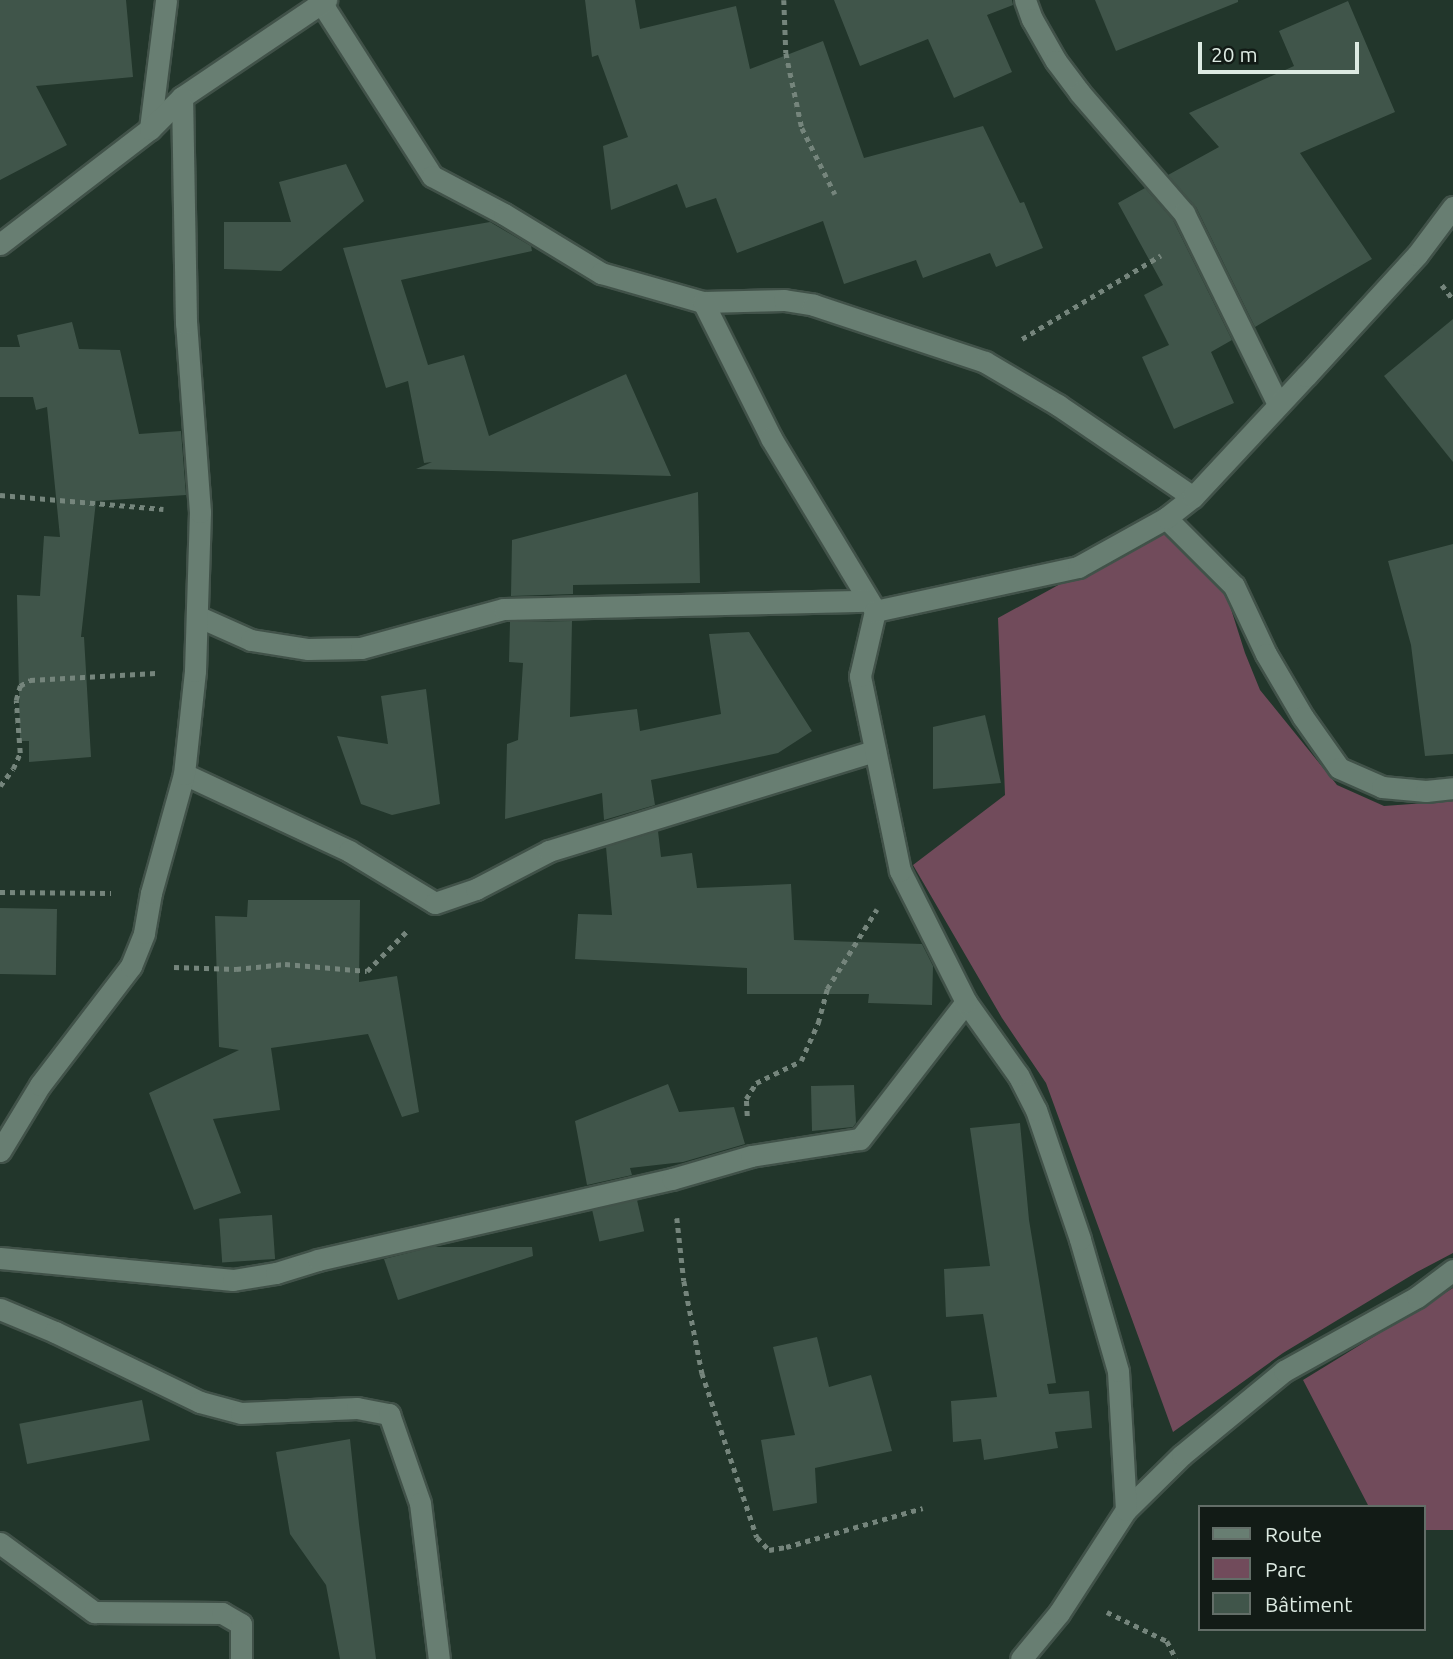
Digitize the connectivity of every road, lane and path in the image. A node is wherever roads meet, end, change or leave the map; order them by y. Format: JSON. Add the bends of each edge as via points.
{"nodes":[{"id":1,"x":166,"y":0,"type":"edge"},
{"id":2,"x":784,"y":0,"type":"edge"},
{"id":3,"x":1025,"y":0,"type":"edge"},
{"id":4,"x":324,"y":2,"type":"edge"},
{"id":5,"x":182,"y":97,"type":"junction"},
{"id":6,"x":150,"y":129,"type":"junction"},
{"id":7,"x":835,"y":194,"type":"dead end"},
{"id":8,"x":1453,"y":207,"type":"edge"},
{"id":9,"x":1195,"y":234,"type":"junction"},
{"id":10,"x":0,"y":244,"type":"edge"},
{"id":11,"x":703,"y":302,"type":"junction"},
{"id":12,"x":985,"y":362,"type":"junction"},
{"id":13,"x":1278,"y":404,"type":"junction"},
{"id":14,"x":0,"y":495,"type":"edge"},
{"id":15,"x":1193,"y":497,"type":"junction"},
{"id":16,"x":200,"y":512,"type":"junction"},
{"id":17,"x":1166,"y":518,"type":"junction"},
{"id":18,"x":872,"y":606,"type":"junction"},
{"id":19,"x":197,"y":616,"type":"junction"},
{"id":20,"x":195,"y":671,"type":"junction"},
{"id":21,"x":876,"y":751,"type":"junction"},
{"id":22,"x":184,"y":774,"type":"junction"},
{"id":23,"x":0,"y":786,"type":"edge"},
{"id":24,"x":1453,"y":788,"type":"edge"},
{"id":25,"x":900,"y":871,"type":"junction"},
{"id":26,"x":0,"y":892,"type":"edge"},
{"id":27,"x":151,"y":893,"type":"junction"},
{"id":28,"x":435,"y":903,"type":"junction"},
{"id":29,"x":131,"y":966,"type":"junction"},
{"id":30,"x":966,"y":1002,"type":"junction"},
{"id":31,"x":0,"y":1151,"type":"edge"},
{"id":32,"x":751,"y":1156,"type":"junction"},
{"id":33,"x":672,"y":1179,"type":"junction"},
{"id":34,"x":0,"y":1258,"type":"edge"},
{"id":35,"x":1453,"y":1270,"type":"edge"},
{"id":36,"x":0,"y":1309,"type":"edge"},
{"id":37,"x":923,"y":1508,"type":"dead end"},
{"id":38,"x":1126,"y":1510,"type":"junction"},
{"id":39,"x":0,"y":1543,"type":"edge"},
{"id":40,"x":1070,"y":1594,"type":"junction"},
{"id":41,"x":240,"y":1659,"type":"edge"},
{"id":42,"x":439,"y":1659,"type":"edge"},
{"id":43,"x":1021,"y":1659,"type":"edge"},
{"id":44,"x":1176,"y":1659,"type":"edge"}],
"edges":[{"from":1,"to":6,"type":"street"},
{"from":2,"to":7,"type":"path","via":[[786,53],[802,128]]},
{"from":3,"to":9,"type":"street","via":[[1056,61],[1184,213]]},
{"from":4,"to":5,"type":"street"},
{"from":4,"to":11,"type":"street","via":[[432,176],[601,273]]},
{"from":5,"to":6,"type":"street"},
{"from":5,"to":16,"type":"street","via":[[186,323]]},
{"from":6,"to":10,"type":"street"},
{"from":8,"to":13,"type":"street","via":[[1418,255]]},
{"from":9,"to":12,"type":"path"},
{"from":9,"to":13,"type":"street"},
{"from":11,"to":12,"type":"street","via":[[784,300],[814,305]]},
{"from":11,"to":18,"type":"street","via":[[771,438]]},
{"from":12,"to":15,"type":"street","via":[[1058,405]]},
{"from":13,"to":15,"type":"street"},
{"from":14,"to":16,"type":"path"},
{"from":15,"to":17,"type":"street"},
{"from":16,"to":19,"type":"street"},
{"from":17,"to":18,"type":"street","via":[[1078,567]]},
{"from":17,"to":24,"type":"street","via":[[1234,586],[1266,654],[1339,768],[1382,787]]},
{"from":18,"to":19,"type":"street","via":[[505,609],[361,648],[308,649],[251,640]]},
{"from":18,"to":21,"type":"street","via":[[860,676]]},
{"from":19,"to":20,"type":"street"},
{"from":20,"to":22,"type":"street"},
{"from":20,"to":23,"type":"path","via":[[30,680],[20,686],[16,700],[20,753]]},
{"from":21,"to":25,"type":"street"},
{"from":21,"to":28,"type":"street","via":[[549,851],[475,889]]},
{"from":22,"to":27,"type":"street"},
{"from":22,"to":28,"type":"street","via":[[349,850]]},
{"from":25,"to":30,"type":"street"},
{"from":25,"to":32,"type":"path","via":[[827,989],[801,1061],[756,1083],[746,1099]]},
{"from":26,"to":27,"type":"path"},
{"from":27,"to":29,"type":"street","via":[[144,933]]},
{"from":28,"to":29,"type":"path","via":[[367,971],[285,964],[236,969]]},
{"from":29,"to":31,"type":"street","via":[[40,1085]]},
{"from":30,"to":32,"type":"street","via":[[860,1139]]},
{"from":30,"to":38,"type":"street","via":[[1018,1075],[1036,1110],[1080,1239],[1118,1371]]},
{"from":32,"to":33,"type":"street"},
{"from":33,"to":34,"type":"street","via":[[233,1280]]},
{"from":33,"to":37,"type":"path","via":[[684,1281],[702,1373],[757,1537],[769,1550]]},
{"from":35,"to":38,"type":"street","via":[[1417,1297],[1284,1371],[1182,1455]]},
{"from":36,"to":42,"type":"street","via":[[200,1402],[240,1413],[357,1408],[389,1414],[420,1503]]},
{"from":38,"to":40,"type":"street"},
{"from":39,"to":41,"type":"street","via":[[94,1612],[222,1613],[240,1624]]},
{"from":40,"to":43,"type":"street"},
{"from":40,"to":44,"type":"path","via":[[1167,1641]]}]}
